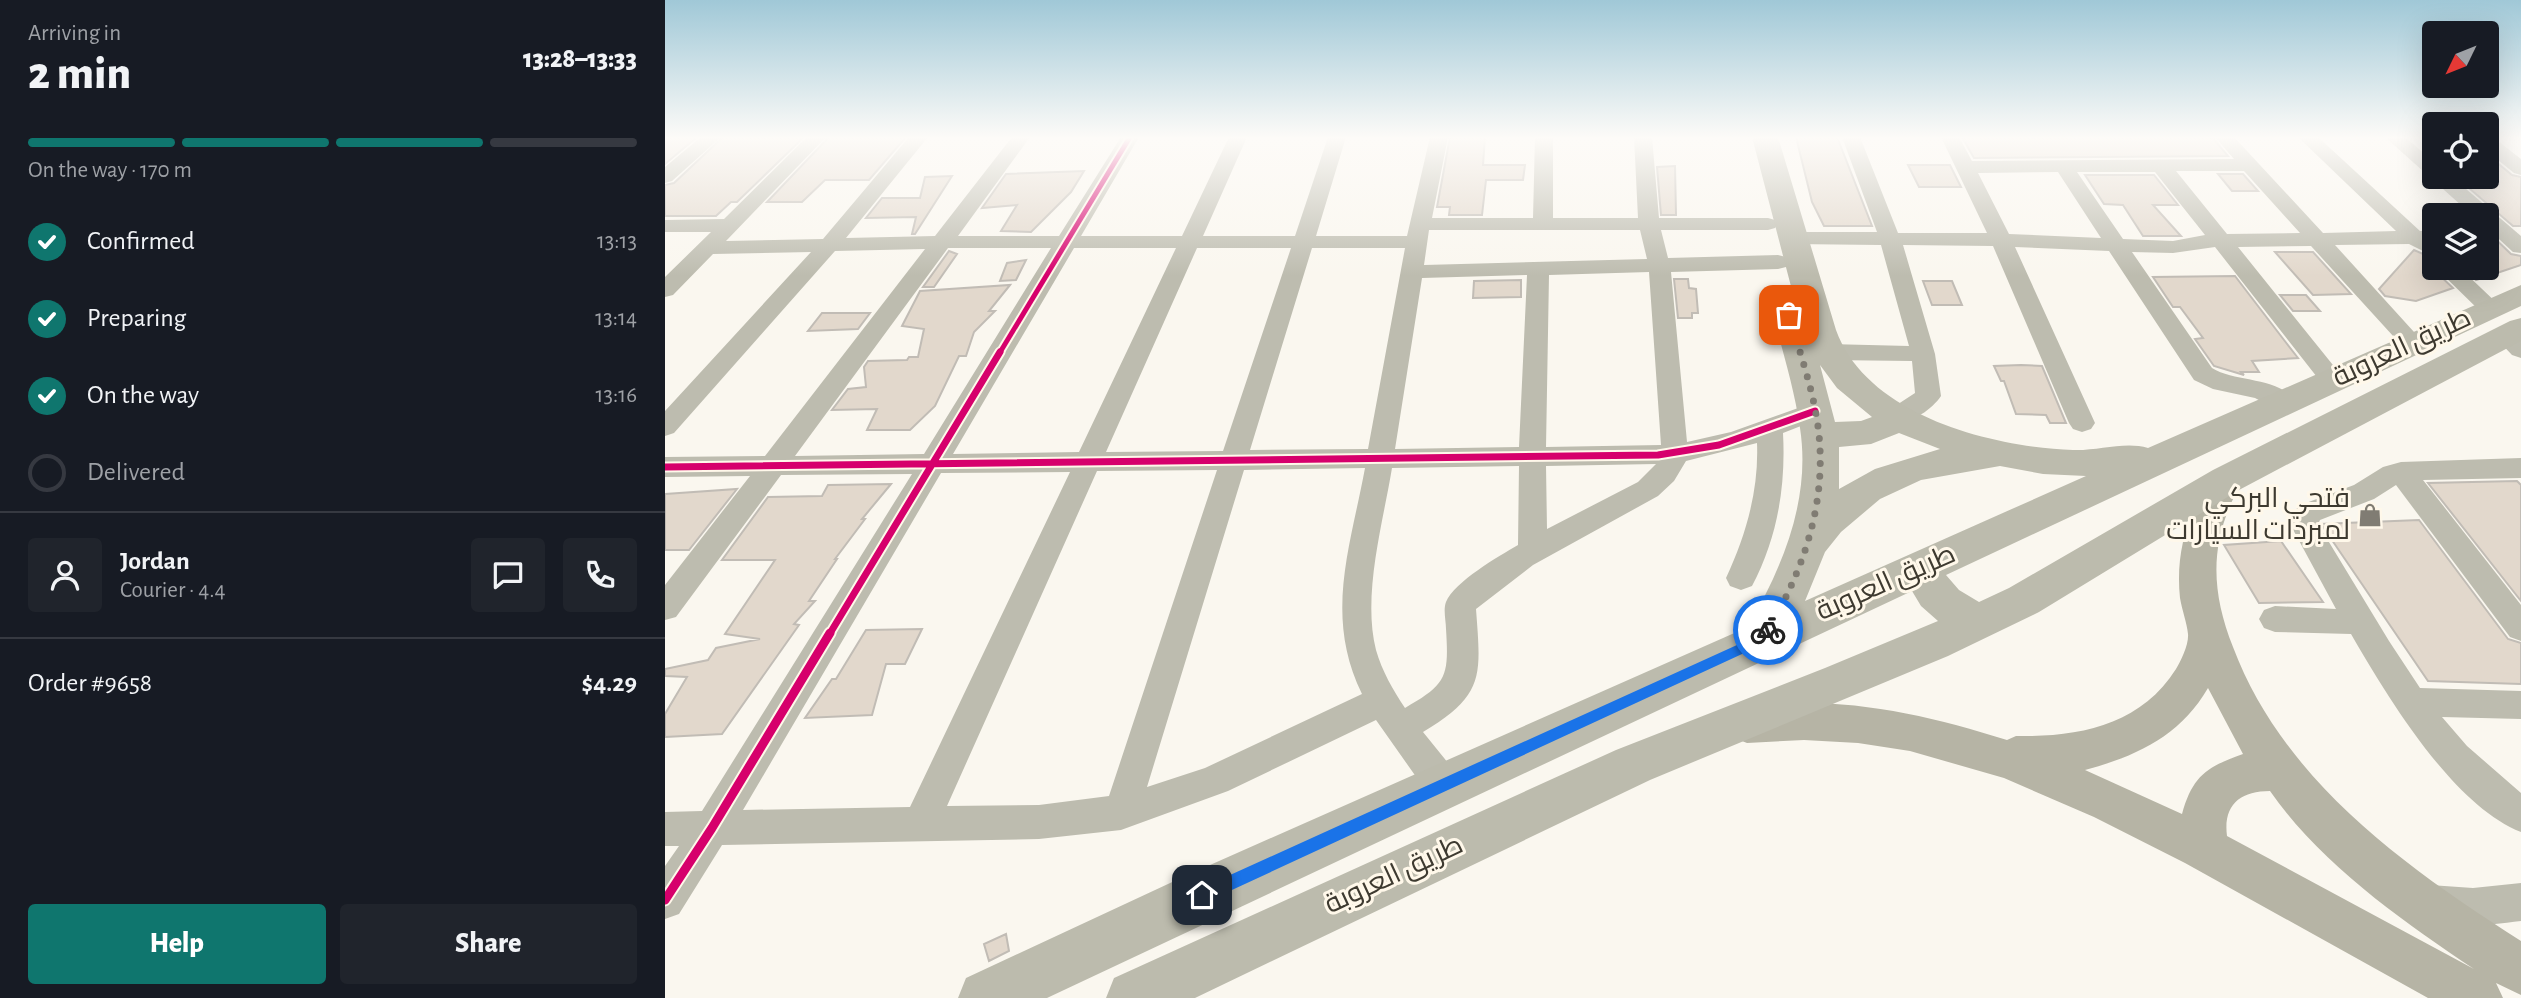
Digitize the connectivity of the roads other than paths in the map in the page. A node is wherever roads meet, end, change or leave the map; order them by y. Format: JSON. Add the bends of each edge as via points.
{"nodes":[{"id":1,"x":769,"y":184,"type":"edge"},
{"id":2,"x":880,"y":184,"type":"edge"},
{"id":3,"x":986,"y":184,"type":"edge"},
{"id":4,"x":1103,"y":184,"type":"edge"},
{"id":5,"x":1216,"y":184,"type":"edge"},
{"id":6,"x":1323,"y":184,"type":"edge"},
{"id":7,"x":1429,"y":184,"type":"edge"},
{"id":8,"x":1543,"y":184,"type":"edge"},
{"id":9,"x":1646,"y":184,"type":"edge"},
{"id":10,"x":1761,"y":184,"type":"edge"},
{"id":11,"x":1771,"y":184,"type":"edge"},
{"id":12,"x":1869,"y":184,"type":"edge"},
{"id":13,"x":1974,"y":184,"type":"edge"},
{"id":14,"x":2075,"y":184,"type":"edge"},
{"id":15,"x":2175,"y":184,"type":"edge"},
{"id":16,"x":2267,"y":184,"type":"edge"},
{"id":17,"x":2361,"y":184,"type":"edge"},
{"id":18,"x":2454,"y":189,"type":"edge"},
{"id":19,"x":2471,"y":203,"type":"edge"},
{"id":20,"x":1543,"y":224,"type":"junction"},
{"id":21,"x":1649,"y":224,"type":"junction"},
{"id":22,"x":726,"y":225,"type":"junction"},
{"id":23,"x":665,"y":226,"type":"edge"},
{"id":24,"x":2499,"y":226,"type":"edge"},
{"id":25,"x":1419,"y":233,"type":"junction"},
{"id":26,"x":2422,"y":235,"type":"edge"},
{"id":27,"x":2422,"y":238,"type":"edge"},
{"id":28,"x":2499,"y":238,"type":"edge"},
{"id":29,"x":1890,"y":239,"type":"junction"},
{"id":30,"x":2318,"y":239,"type":"junction"},
{"id":31,"x":2001,"y":240,"type":"junction"},
{"id":32,"x":2517,"y":240,"type":"edge"},
{"id":33,"x":1189,"y":241,"type":"junction"},
{"id":34,"x":1779,"y":241,"type":"junction"},
{"id":35,"x":2220,"y":241,"type":"junction"},
{"id":36,"x":941,"y":242,"type":"junction"},
{"id":37,"x":1305,"y":242,"type":"junction"},
{"id":38,"x":1068,"y":243,"type":"junction"},
{"id":39,"x":2115,"y":245,"type":"junction"},
{"id":40,"x":827,"y":247,"type":"junction"},
{"id":41,"x":709,"y":248,"type":"junction"},
{"id":42,"x":1659,"y":265,"type":"junction"},
{"id":43,"x":1538,"y":268,"type":"junction"},
{"id":44,"x":675,"y":270,"type":"edge"},
{"id":45,"x":1412,"y":272,"type":"junction"},
{"id":46,"x":2459,"y":280,"type":"edge"},
{"id":47,"x":665,"y":290,"type":"edge"},
{"id":48,"x":2521,"y":294,"type":"edge"},
{"id":49,"x":2509,"y":330,"type":"edge"},
{"id":50,"x":2412,"y":343,"type":"junction"},
{"id":51,"x":1828,"y":352,"type":"junction"},
{"id":52,"x":1923,"y":354,"type":"junction"},
{"id":53,"x":2333,"y":380,"type":"junction"},
{"id":54,"x":2283,"y":402,"type":"junction"},
{"id":55,"x":1898,"y":416,"type":"junction"},
{"id":56,"x":1817,"y":422,"type":"junction"},
{"id":57,"x":2082,"y":423,"type":"dead end"},
{"id":58,"x":665,"y":427,"type":"edge"},
{"id":59,"x":1770,"y":430,"type":"junction"},
{"id":60,"x":2177,"y":450,"type":"junction"},
{"id":61,"x":1675,"y":454,"type":"junction"},
{"id":62,"x":1532,"y":457,"type":"junction"},
{"id":63,"x":2014,"y":457,"type":"junction"},
{"id":64,"x":1380,"y":459,"type":"junction"},
{"id":65,"x":1234,"y":461,"type":"junction"},
{"id":66,"x":1087,"y":463,"type":"junction"},
{"id":67,"x":933,"y":464,"type":"junction"},
{"id":68,"x":772,"y":466,"type":"junction"},
{"id":69,"x":665,"y":467,"type":"edge"},
{"id":70,"x":2521,"y":468,"type":"edge"},
{"id":71,"x":2401,"y":472,"type":"junction"},
{"id":72,"x":2226,"y":480,"type":"junction"},
{"id":73,"x":1809,"y":543,"type":"junction"},
{"id":74,"x":1533,"y":551,"type":"junction"},
{"id":75,"x":1924,"y":565,"type":"junction"},
{"id":76,"x":1741,"y":578,"type":"dead end"},
{"id":77,"x":665,"y":608,"type":"edge"},
{"id":78,"x":2275,"y":619,"type":"dead end"},
{"id":79,"x":1982,"y":620,"type":"junction"},
{"id":80,"x":2360,"y":622,"type":"junction"},
{"id":81,"x":2521,"y":628,"type":"edge"},
{"id":82,"x":2208,"y":637,"type":"junction"},
{"id":83,"x":1763,"y":639,"type":"junction"},
{"id":84,"x":2411,"y":702,"type":"junction"},
{"id":85,"x":2521,"y":705,"type":"edge"},
{"id":86,"x":1391,"y":715,"type":"junction"},
{"id":87,"x":1733,"y":725,"type":"junction"},
{"id":88,"x":1999,"y":755,"type":"junction"},
{"id":89,"x":2280,"y":771,"type":"junction"},
{"id":90,"x":1444,"y":786,"type":"junction"},
{"id":91,"x":1121,"y":813,"type":"junction"},
{"id":92,"x":2521,"y":815,"type":"edge"},
{"id":93,"x":921,"y":824,"type":"junction"},
{"id":94,"x":712,"y":828,"type":"junction"},
{"id":95,"x":665,"y":829,"type":"edge"},
{"id":96,"x":2206,"y":849,"type":"junction"},
{"id":97,"x":665,"y":900,"type":"edge"},
{"id":98,"x":2521,"y":902,"type":"edge"},
{"id":99,"x":2423,"y":904,"type":"junction"},
{"id":100,"x":2521,"y":970,"type":"edge"},
{"id":101,"x":986,"y":998,"type":"edge"},
{"id":102,"x":1134,"y":998,"type":"edge"},
{"id":103,"x":2477,"y":998,"type":"edge"}],
"edges":[{"from":1,"to":22,"type":"street"},
{"from":2,"to":40,"type":"street"},
{"from":3,"to":36,"type":"street"},
{"from":4,"to":38,"type":"street"},
{"from":5,"to":33,"type":"street"},
{"from":6,"to":37,"type":"street"},
{"from":7,"to":25,"type":"street"},
{"from":8,"to":20,"type":"street"},
{"from":9,"to":21,"type":"street"},
{"from":10,"to":34,"type":"highway"},
{"from":11,"to":34,"type":"highway"},
{"from":12,"to":29,"type":"street"},
{"from":13,"to":31,"type":"street"},
{"from":14,"to":39,"type":"street"},
{"from":15,"to":35,"type":"street"},
{"from":16,"to":30,"type":"street"},
{"from":17,"to":26,"type":"street"},
{"from":18,"to":19,"type":"street"},
{"from":20,"to":21,"type":"street"},
{"from":20,"to":25,"type":"street"},
{"from":21,"to":34,"type":"street"},
{"from":21,"to":42,"type":"street"},
{"from":22,"to":23,"type":"street"},
{"from":22,"to":41,"type":"street"},
{"from":24,"to":32,"type":"street"},
{"from":25,"to":37,"type":"street"},
{"from":25,"to":45,"type":"street"},
{"from":27,"to":30,"type":"street"},
{"from":28,"to":32,"type":"street"},
{"from":29,"to":31,"type":"street"},
{"from":29,"to":34,"type":"street"},
{"from":29,"to":52,"type":"street"},
{"from":30,"to":35,"type":"street"},
{"from":30,"to":50,"type":"street"},
{"from":31,"to":39,"type":"street"},
{"from":31,"to":57,"type":"street"},
{"from":33,"to":37,"type":"street"},
{"from":33,"to":38,"type":"street"},
{"from":33,"to":66,"type":"street"},
{"from":34,"to":42,"type":"street"},
{"from":34,"to":51,"type":"highway"},
{"from":34,"to":56,"type":"highway"},
{"from":35,"to":39,"type":"street","via":[[2179,247]]},
{"from":35,"to":53,"type":"street"},
{"from":36,"to":38,"type":"street"},
{"from":36,"to":40,"type":"street"},
{"from":36,"to":68,"type":"street"},
{"from":37,"to":65,"type":"street"},
{"from":38,"to":67,"type":"street"},
{"from":39,"to":54,"type":"street","via":[[2203,374],[2224,384],[2262,390]]},
{"from":40,"to":41,"type":"street"},
{"from":40,"to":58,"type":"street"},
{"from":41,"to":44,"type":"street"},
{"from":42,"to":43,"type":"street"},
{"from":42,"to":61,"type":"street"},
{"from":43,"to":45,"type":"street"},
{"from":43,"to":62,"type":"street"},
{"from":44,"to":47,"type":"street"},
{"from":45,"to":64,"type":"street"},
{"from":46,"to":49,"type":"street"},
{"from":48,"to":49,"type":"highway","name":"طريق العروبة"},
{"from":49,"to":50,"type":"highway","name":"طريق العروبة"},
{"from":49,"to":72,"type":"highway","name":"طريق العروبة"},
{"from":50,"to":53,"type":"highway","name":"طريق العروبة"},
{"from":51,"to":52,"type":"street"},
{"from":51,"to":55,"type":"highway","via":[[1855,386]]},
{"from":52,"to":55,"type":"street","via":[[1928,396]]},
{"from":53,"to":54,"type":"highway","name":"طريق العروبة"},
{"from":54,"to":60,"type":"highway","name":"طريق العروبة"},
{"from":55,"to":56,"type":"highway","via":[[1871,432],[1846,436]]},
{"from":55,"to":63,"type":"highway","via":[[1934,433]]},
{"from":56,"to":59,"type":"street"},
{"from":56,"to":73,"type":"highway","via":[[1820,475]]},
{"from":59,"to":61,"type":"street"},
{"from":59,"to":76,"type":"street","via":[[1772,468],[1766,511]]},
{"from":60,"to":63,"type":"highway","via":[[2095,463]]},
{"from":60,"to":75,"type":"highway","name":"طريق العروبة"},
{"from":61,"to":62,"type":"street"},
{"from":61,"to":74,"type":"street","via":[[1669,469],[1648,489]]},
{"from":62,"to":64,"type":"street"},
{"from":62,"to":74,"type":"street"},
{"from":63,"to":73,"type":"highway","via":[[1944,460],[1883,479],[1833,513]]},
{"from":64,"to":65,"type":"street"},
{"from":64,"to":86,"type":"street","via":[[1355,624],[1362,663]]},
{"from":65,"to":66,"type":"street"},
{"from":65,"to":91,"type":"street"},
{"from":66,"to":67,"type":"street"},
{"from":66,"to":93,"type":"street"},
{"from":67,"to":68,"type":"street"},
{"from":67,"to":94,"type":"street"},
{"from":68,"to":69,"type":"street"},
{"from":68,"to":77,"type":"street"},
{"from":70,"to":71,"type":"street"},
{"from":71,"to":80,"type":"street","via":[[2357,495],[2313,509],[2305,518],[2309,537]]},
{"from":71,"to":81,"type":"street"},
{"from":72,"to":79,"type":"highway","name":"طريق العروبة","via":[[2099,558]]},
{"from":72,"to":82,"type":"main road","via":[[2208,510],[2198,547],[2198,589]]},
{"from":73,"to":83,"type":"highway"},
{"from":74,"to":86,"type":"street","via":[[1460,605],[1462,671],[1446,698]]},
{"from":75,"to":79,"type":"highway","via":[[1928,582],[1940,599]]},
{"from":75,"to":83,"type":"highway","name":"طريق العروبة"},
{"from":78,"to":80,"type":"street"},
{"from":79,"to":87,"type":"highway","name":"طريق العروبة"},
{"from":80,"to":84,"type":"street"},
{"from":82,"to":88,"type":"main road","via":[[2197,675],[2186,692],[2172,708],[2134,734],[2111,744],[2058,755]]},
{"from":82,"to":89,"type":"main road","via":[[2232,696]]},
{"from":83,"to":90,"type":"highway","name":"طريق العروبة"},
{"from":84,"to":85,"type":"street"},
{"from":84,"to":92,"type":"street","via":[[2464,769]]},
{"from":86,"to":90,"type":"street"},
{"from":86,"to":91,"type":"street","via":[[1179,796]]},
{"from":87,"to":88,"type":"main road","via":[[1808,720],[1863,723],[1942,737]]},
{"from":87,"to":102,"type":"highway","name":"طريق العروبة","via":[[1633,765]]},
{"from":88,"to":96,"type":"main road"},
{"from":89,"to":96,"type":"main road","via":[[2250,771],[2216,788],[2202,820]]},
{"from":89,"to":99,"type":"main road","via":[[2357,852]]},
{"from":90,"to":101,"type":"highway","name":"طريق العروبة"},
{"from":91,"to":93,"type":"street","via":[[1060,821]]},
{"from":93,"to":94,"type":"street"},
{"from":94,"to":95,"type":"street"},
{"from":94,"to":97,"type":"street"},
{"from":96,"to":103,"type":"main road"},
{"from":98,"to":99,"type":"street","via":[[2473,907]]},
{"from":99,"to":100,"type":"main road"}]}
